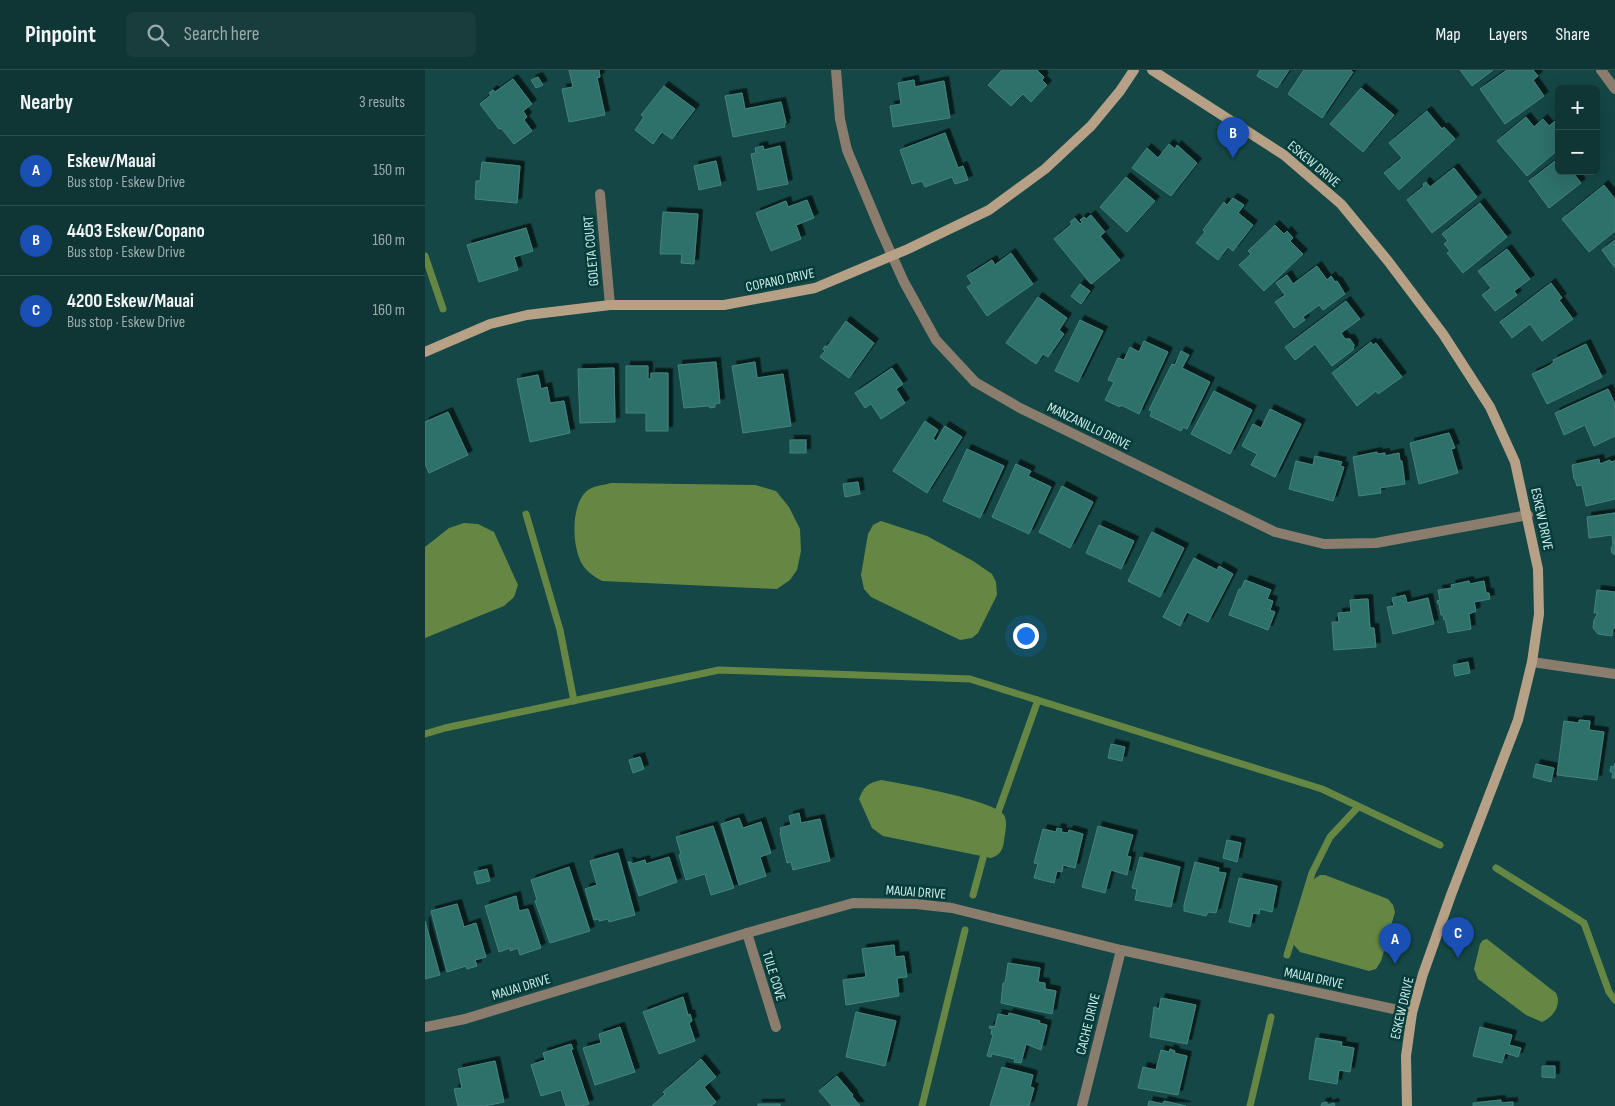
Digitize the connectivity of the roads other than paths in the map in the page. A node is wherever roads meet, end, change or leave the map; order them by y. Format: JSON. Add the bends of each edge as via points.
{"nodes":[{"id":1,"x":836,"y":70,"type":"edge"},
{"id":2,"x":1134,"y":70,"type":"edge"},
{"id":3,"x":1152,"y":70,"type":"edge"},
{"id":4,"x":1601,"y":70,"type":"edge"},
{"id":5,"x":1615,"y":88,"type":"edge"},
{"id":6,"x":600,"y":194,"type":"dead end"},
{"id":7,"x":892,"y":255,"type":"junction"},
{"id":8,"x":610,"y":306,"type":"junction"},
{"id":9,"x":425,"y":352,"type":"edge"},
{"id":10,"x":1527,"y":515,"type":"junction"},
{"id":11,"x":1532,"y":662,"type":"junction"},
{"id":12,"x":1615,"y":674,"type":"edge"},
{"id":13,"x":747,"y":933,"type":"junction"},
{"id":14,"x":1121,"y":950,"type":"junction"},
{"id":15,"x":1412,"y":1013,"type":"junction"},
{"id":16,"x":425,"y":1027,"type":"edge"},
{"id":17,"x":776,"y":1027,"type":"dead end"},
{"id":18,"x":1082,"y":1106,"type":"edge"},
{"id":19,"x":1407,"y":1106,"type":"edge"}],
"edges":[{"from":1,"to":7,"type":"street","name":"MANZANILLO DRIVE","via":[[840,119],[847,150]]},
{"from":2,"to":7,"type":"street","name":"COPANO DRIVE","via":[[1091,126],[1045,169],[989,210]]},
{"from":3,"to":10,"type":"street","name":"ESKEW DRIVE","via":[[1284,155],[1341,204],[1443,334],[1490,407],[1515,462]]},
{"from":4,"to":5,"type":"street"},
{"from":6,"to":8,"type":"street","name":"GOLETA COURT"},
{"from":7,"to":8,"type":"street","name":"COPANO DRIVE","via":[[815,288],[724,305]]},
{"from":7,"to":10,"type":"street","name":"MANZANILLO DRIVE","via":[[935,340],[975,382],[1020,408],[1275,532],[1324,544],[1376,543]]},
{"from":8,"to":9,"type":"street","name":"COPANO DRIVE","via":[[527,314],[490,324]]},
{"from":10,"to":11,"type":"street","name":"ESKEW DRIVE","via":[[1538,569],[1539,593]]},
{"from":11,"to":12,"type":"street"},
{"from":11,"to":15,"type":"street","name":"ESKEW DRIVE","via":[[1518,720],[1451,895]]},
{"from":13,"to":14,"type":"street","name":"MAUAI DRIVE","via":[[853,903],[916,904],[952,908]]},
{"from":13,"to":16,"type":"street","name":"MAUAI DRIVE","via":[[465,1018]]},
{"from":13,"to":17,"type":"street","name":"TULE COVE"},
{"from":14,"to":15,"type":"street","name":"MAUAI DRIVE"},
{"from":14,"to":18,"type":"street","name":"CACHE DRIVE"},
{"from":15,"to":19,"type":"street","name":"ESKEW DRIVE","via":[[1406,1056]]}]}
